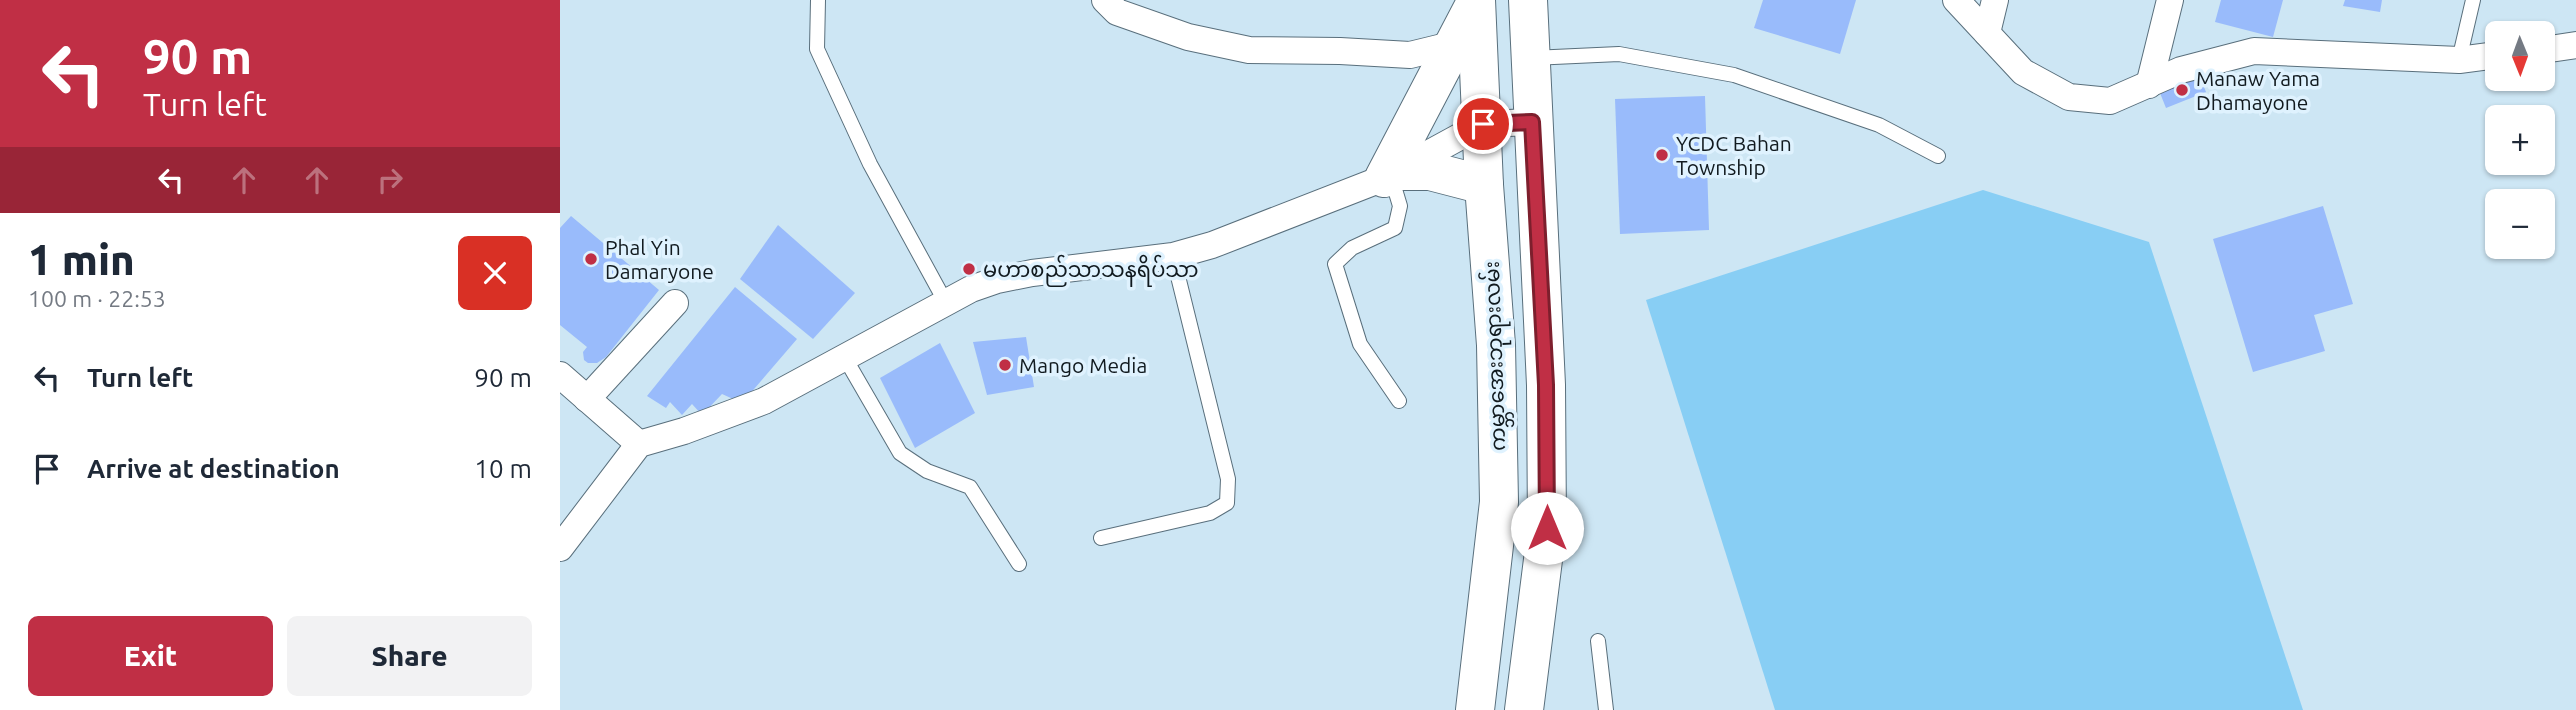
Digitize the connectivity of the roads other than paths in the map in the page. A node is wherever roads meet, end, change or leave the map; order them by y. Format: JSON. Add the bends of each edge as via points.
{"nodes":[{"id":1,"x":818,"y":0,"type":"edge"},
{"id":2,"x":1105,"y":0,"type":"edge"},
{"id":3,"x":1528,"y":0,"type":"edge"},
{"id":4,"x":1956,"y":0,"type":"edge"},
{"id":5,"x":1995,"y":0,"type":"edge"},
{"id":6,"x":2170,"y":0,"type":"edge"},
{"id":7,"x":2473,"y":0,"type":"edge"},
{"id":8,"x":1481,"y":1,"type":"edge"},
{"id":9,"x":1987,"y":33,"type":"junction"},
{"id":10,"x":1455,"y":44,"type":"junction"},
{"id":11,"x":2576,"y":45,"type":"edge"},
{"id":12,"x":2555,"y":48,"type":"edge"},
{"id":13,"x":2485,"y":57,"type":"edge"},
{"id":14,"x":1531,"y":58,"type":"junction"},
{"id":15,"x":2459,"y":60,"type":"junction"},
{"id":16,"x":2149,"y":85,"type":"junction"},
{"id":17,"x":1532,"y":122,"type":"junction"},
{"id":18,"x":1483,"y":124,"type":"junction"},
{"id":19,"x":1938,"y":156,"type":"dead end"},
{"id":20,"x":1391,"y":174,"type":"junction"},
{"id":21,"x":1484,"y":185,"type":"junction"},
{"id":22,"x":1173,"y":256,"type":"junction"},
{"id":23,"x":675,"y":303,"type":"dead end"},
{"id":24,"x":946,"y":303,"type":"junction"},
{"id":25,"x":845,"y":358,"type":"junction"},
{"id":26,"x":560,"y":375,"type":"edge"},
{"id":27,"x":587,"y":399,"type":"junction"},
{"id":28,"x":1399,"y":401,"type":"dead end"},
{"id":29,"x":639,"y":444,"type":"junction"},
{"id":30,"x":1101,"y":538,"type":"dead end"},
{"id":31,"x":560,"y":548,"type":"edge"},
{"id":32,"x":1019,"y":564,"type":"dead end"},
{"id":33,"x":1598,"y":641,"type":"dead end"},
{"id":34,"x":1475,"y":710,"type":"edge"},
{"id":35,"x":1524,"y":710,"type":"edge"},
{"id":36,"x":1606,"y":710,"type":"edge"}],
"edges":[{"from":1,"to":24,"type":"lane","via":[[817,49],[870,164]]},
{"from":2,"to":10,"type":"street","via":[[1117,12],[1188,37],[1249,50],[1409,55]]},
{"from":3,"to":14,"type":"main road"},
{"from":4,"to":9,"type":"street"},
{"from":5,"to":9,"type":"street"},
{"from":6,"to":16,"type":"street"},
{"from":7,"to":15,"type":"lane"},
{"from":8,"to":10,"type":"main road"},
{"from":8,"to":18,"type":"main road","name":"ကမ္ဘာအေးဘုရားလမ်း"},
{"from":9,"to":16,"type":"street","via":[[2023,72],[2069,97],[2110,101]]},
{"from":10,"to":20,"type":"main road"},
{"from":11,"to":12,"type":"street"},
{"from":13,"to":15,"type":"street"},
{"from":14,"to":17,"type":"main road"},
{"from":14,"to":19,"type":"lane","via":[[1619,54],[1734,75],[1879,125]]},
{"from":15,"to":16,"type":"street","via":[[2254,51],[2181,70]]},
{"from":17,"to":18,"type":"street"},
{"from":17,"to":35,"type":"main road","via":[[1546,385],[1547,528]]},
{"from":18,"to":20,"type":"street"},
{"from":18,"to":21,"type":"main road","name":"ကမ္ဘာအေးဘုရားလမ်း"},
{"from":20,"to":21,"type":"main road","via":[[1430,171]]},
{"from":20,"to":22,"type":"street"},
{"from":20,"to":28,"type":"lane","via":[[1399,206],[1395,228],[1352,248],[1335,264],[1360,344]]},
{"from":21,"to":34,"type":"main road","name":"ကမ္ဘာအေးဘုရားလမ်း","via":[[1496,345],[1499,502]]},
{"from":22,"to":24,"type":"street","via":[[1020,275],[971,289]]},
{"from":22,"to":30,"type":"lane","via":[[1228,479],[1227,503],[1210,513]]},
{"from":23,"to":27,"type":"street"},
{"from":24,"to":25,"type":"street"},
{"from":25,"to":29,"type":"street","via":[[764,401]]},
{"from":25,"to":32,"type":"lane","via":[[900,453],[927,471],[970,487]]},
{"from":26,"to":27,"type":"street"},
{"from":27,"to":29,"type":"street"},
{"from":29,"to":31,"type":"street"},
{"from":33,"to":36,"type":"lane"}]}
